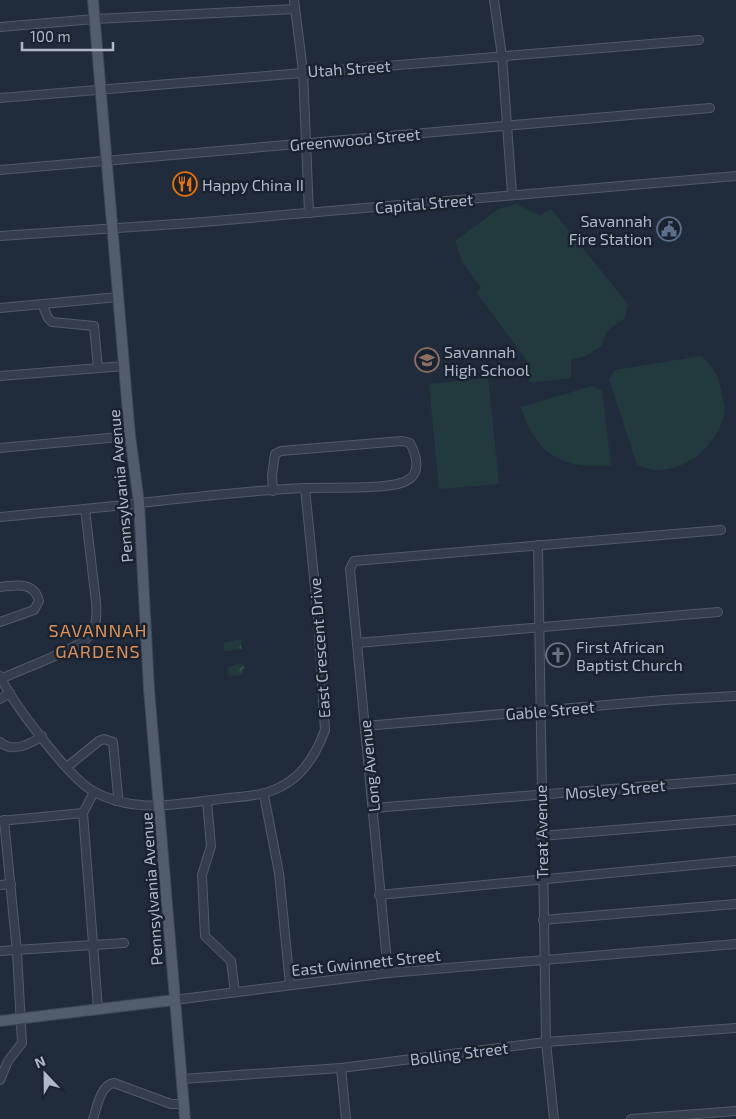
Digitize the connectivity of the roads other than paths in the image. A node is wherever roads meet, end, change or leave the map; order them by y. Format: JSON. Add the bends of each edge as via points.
{"nodes":[{"id":1,"x":93,"y":0,"type":"edge"},
{"id":2,"x":494,"y":0,"type":"edge"},
{"id":3,"x":295,"y":4,"type":"edge"},
{"id":4,"x":95,"y":19,"type":"junction"},
{"id":5,"x":0,"y":27,"type":"edge"},
{"id":6,"x":699,"y":40,"type":"dead end"},
{"id":7,"x":502,"y":56,"type":"junction"},
{"id":8,"x":302,"y":71,"type":"junction"},
{"id":9,"x":101,"y":91,"type":"junction"},
{"id":10,"x":0,"y":98,"type":"edge"},
{"id":11,"x":710,"y":108,"type":"dead end"},
{"id":12,"x":508,"y":126,"type":"junction"},
{"id":13,"x":307,"y":143,"type":"junction"},
{"id":14,"x":105,"y":160,"type":"junction"},
{"id":15,"x":0,"y":170,"type":"edge"},
{"id":16,"x":736,"y":176,"type":"edge"},
{"id":17,"x":512,"y":194,"type":"junction"},
{"id":18,"x":309,"y":212,"type":"junction"},
{"id":19,"x":112,"y":229,"type":"junction"},
{"id":20,"x":0,"y":236,"type":"edge"},
{"id":21,"x":118,"y":297,"type":"junction"},
{"id":22,"x":42,"y":304,"type":"junction"},
{"id":23,"x":0,"y":308,"type":"edge"},
{"id":24,"x":124,"y":366,"type":"junction"},
{"id":25,"x":98,"y":368,"type":"junction"},
{"id":26,"x":0,"y":376,"type":"edge"},
{"id":27,"x":130,"y":436,"type":"junction"},
{"id":28,"x":0,"y":448,"type":"edge"},
{"id":29,"x":305,"y":488,"type":"junction"},
{"id":30,"x":273,"y":491,"type":"junction"},
{"id":31,"x":140,"y":504,"type":"junction"},
{"id":32,"x":85,"y":509,"type":"junction"},
{"id":33,"x":0,"y":516,"type":"edge"},
{"id":34,"x":721,"y":530,"type":"dead end"},
{"id":35,"x":538,"y":545,"type":"junction"},
{"id":36,"x":0,"y":587,"type":"edge"},
{"id":37,"x":718,"y":612,"type":"dead end"},
{"id":38,"x":0,"y":622,"type":"edge"},
{"id":39,"x":539,"y":627,"type":"junction"},
{"id":40,"x":357,"y":643,"type":"junction"},
{"id":41,"x":0,"y":678,"type":"edge"},
{"id":42,"x":10,"y":693,"type":"junction"},
{"id":43,"x":735,"y":696,"type":"edge"},
{"id":44,"x":0,"y":699,"type":"edge"},
{"id":45,"x":540,"y":711,"type":"junction"},
{"id":46,"x":365,"y":726,"type":"junction"},
{"id":47,"x":42,"y":736,"type":"junction"},
{"id":48,"x":0,"y":742,"type":"edge"},
{"id":49,"x":66,"y":767,"type":"junction"},
{"id":50,"x":736,"y":779,"type":"edge"},
{"id":51,"x":94,"y":792,"type":"junction"},
{"id":52,"x":264,"y":795,"type":"junction"},
{"id":53,"x":540,"y":795,"type":"junction"},
{"id":54,"x":116,"y":801,"type":"junction"},
{"id":55,"x":207,"y":801,"type":"junction"},
{"id":56,"x":159,"y":807,"type":"junction"},
{"id":57,"x":374,"y":808,"type":"junction"},
{"id":58,"x":84,"y":813,"type":"junction"},
{"id":59,"x":2,"y":820,"type":"edge"},
{"id":60,"x":736,"y":820,"type":"edge"},
{"id":61,"x":541,"y":836,"type":"junction"},
{"id":62,"x":736,"y":861,"type":"edge"},
{"id":63,"x":542,"y":879,"type":"junction"},
{"id":64,"x":0,"y":884,"type":"edge"},
{"id":65,"x":11,"y":884,"type":"junction"},
{"id":66,"x":379,"y":895,"type":"junction"},
{"id":67,"x":736,"y":904,"type":"edge"},
{"id":68,"x":543,"y":920,"type":"junction"},
{"id":69,"x":124,"y":943,"type":"dead end"},
{"id":70,"x":736,"y":944,"type":"edge"},
{"id":71,"x":92,"y":946,"type":"junction"},
{"id":72,"x":0,"y":952,"type":"edge"},
{"id":73,"x":17,"y":952,"type":"junction"},
{"id":74,"x":544,"y":961,"type":"junction"},
{"id":75,"x":388,"y":972,"type":"junction"},
{"id":76,"x":290,"y":985,"type":"junction"},
{"id":77,"x":235,"y":992,"type":"junction"},
{"id":78,"x":174,"y":1000,"type":"junction"},
{"id":79,"x":98,"y":1009,"type":"junction"},
{"id":80,"x":22,"y":1019,"type":"junction"},
{"id":81,"x":0,"y":1021,"type":"edge"},
{"id":82,"x":736,"y":1028,"type":"edge"},
{"id":83,"x":546,"y":1042,"type":"junction"},
{"id":84,"x":341,"y":1068,"type":"junction"},
{"id":85,"x":182,"y":1079,"type":"junction"},
{"id":86,"x":0,"y":1080,"type":"edge"},
{"id":87,"x":184,"y":1104,"type":"junction"},
{"id":88,"x":736,"y":1111,"type":"edge"},
{"id":89,"x":93,"y":1119,"type":"edge"},
{"id":90,"x":185,"y":1119,"type":"edge"},
{"id":91,"x":346,"y":1119,"type":"edge"},
{"id":92,"x":554,"y":1119,"type":"edge"},
{"id":93,"x":631,"y":1119,"type":"edge"}],
"edges":[{"from":1,"to":4,"type":"main road","name":"Pennsylvania Avenue"},
{"from":2,"to":7,"type":"street"},
{"from":3,"to":4,"type":"street"},
{"from":3,"to":8,"type":"street"},
{"from":4,"to":5,"type":"street"},
{"from":4,"to":9,"type":"main road","name":"Pennsylvania Avenue"},
{"from":6,"to":7,"type":"street","name":"Utah Street"},
{"from":7,"to":8,"type":"street","name":"Utah Street"},
{"from":7,"to":12,"type":"street"},
{"from":8,"to":9,"type":"street","name":"Utah Street"},
{"from":8,"to":13,"type":"street"},
{"from":9,"to":10,"type":"street","name":"Utah Street"},
{"from":9,"to":14,"type":"main road","name":"Pennsylvania Avenue"},
{"from":11,"to":12,"type":"street","name":"Greenwood Street"},
{"from":12,"to":13,"type":"street","name":"Greenwood Street"},
{"from":12,"to":17,"type":"street"},
{"from":13,"to":14,"type":"street","name":"Greenwood Street"},
{"from":13,"to":18,"type":"street"},
{"from":14,"to":15,"type":"street","name":"Greenwood Street"},
{"from":14,"to":19,"type":"main road","name":"Pennsylvania Avenue"},
{"from":16,"to":17,"type":"street","name":"Capital Street"},
{"from":17,"to":18,"type":"street","name":"Capital Street"},
{"from":18,"to":19,"type":"street","name":"Capital Street"},
{"from":19,"to":20,"type":"street","name":"Capital Street"},
{"from":19,"to":21,"type":"main road","name":"Pennsylvania Avenue"},
{"from":21,"to":22,"type":"street"},
{"from":21,"to":24,"type":"main road","name":"Pennsylvania Avenue"},
{"from":22,"to":23,"type":"street"},
{"from":22,"to":25,"type":"street","via":[[52,322],[94,326]]},
{"from":24,"to":25,"type":"street"},
{"from":24,"to":27,"type":"main road","name":"Pennsylvania Avenue"},
{"from":25,"to":26,"type":"street"},
{"from":27,"to":28,"type":"street"},
{"from":27,"to":31,"type":"main road","name":"Pennsylvania Avenue"},
{"from":29,"to":30,"type":"street"},
{"from":29,"to":30,"type":"street","via":[[404,482],[417,468],[415,454],[410,443],[402,441],[281,451],[275,454],[273,461]]},
{"from":29,"to":52,"type":"street","name":"East Crescent Drive","via":[[325,730],[306,766],[284,786]]},
{"from":30,"to":31,"type":"street","via":[[190,496]]},
{"from":31,"to":32,"type":"street"},
{"from":31,"to":56,"type":"main road","name":"Pennsylvania Avenue","via":[[143,597]]},
{"from":32,"to":33,"type":"street"},
{"from":32,"to":41,"type":"street","via":[[97,617],[93,630],[83,643]]},
{"from":34,"to":35,"type":"street"},
{"from":35,"to":39,"type":"street","name":"Treat Avenue"},
{"from":35,"to":40,"type":"street","name":"Long Avenue","via":[[354,561],[350,569]]},
{"from":36,"to":38,"type":"street","via":[[25,585],[35,591],[39,601],[34,610]]},
{"from":37,"to":39,"type":"street"},
{"from":39,"to":40,"type":"street"},
{"from":39,"to":45,"type":"street","name":"Treat Avenue"},
{"from":40,"to":46,"type":"street","name":"Long Avenue"},
{"from":41,"to":42,"type":"street","name":"East Crescent Drive"},
{"from":42,"to":44,"type":"street"},
{"from":42,"to":47,"type":"street","name":"East Crescent Drive"},
{"from":43,"to":45,"type":"street","name":"Gable Street"},
{"from":45,"to":46,"type":"street","name":"Gable Street"},
{"from":45,"to":53,"type":"street","name":"Treat Avenue"},
{"from":46,"to":57,"type":"street","name":"Long Avenue","via":[[367,769]]},
{"from":47,"to":48,"type":"street","via":[[26,746],[12,748]]},
{"from":47,"to":49,"type":"street","name":"East Crescent Drive"},
{"from":49,"to":51,"type":"street","name":"East Crescent Drive"},
{"from":49,"to":54,"type":"street","via":[[99,741],[113,742]]},
{"from":50,"to":53,"type":"street","name":"Mosley Street"},
{"from":51,"to":54,"type":"street","name":"East Crescent Drive"},
{"from":51,"to":58,"type":"street"},
{"from":52,"to":55,"type":"street","name":"East Crescent Drive"},
{"from":52,"to":76,"type":"street","via":[[279,873]]},
{"from":53,"to":57,"type":"street","name":"Mosley Street"},
{"from":53,"to":61,"type":"street","name":"Treat Avenue"},
{"from":54,"to":56,"type":"street","name":"East Crescent Drive"},
{"from":55,"to":56,"type":"street","name":"East Crescent Drive"},
{"from":55,"to":77,"type":"street","via":[[211,846],[203,865],[201,884],[205,936],[231,961]]},
{"from":56,"to":78,"type":"main road","name":"Pennsylvania Avenue"},
{"from":57,"to":66,"type":"street","name":"Long Avenue"},
{"from":58,"to":59,"type":"street"},
{"from":58,"to":71,"type":"street"},
{"from":59,"to":65,"type":"street"},
{"from":60,"to":61,"type":"street"},
{"from":61,"to":63,"type":"street","name":"Treat Avenue"},
{"from":62,"to":63,"type":"street"},
{"from":63,"to":66,"type":"street"},
{"from":63,"to":68,"type":"street","name":"Treat Avenue"},
{"from":64,"to":65,"type":"street"},
{"from":65,"to":73,"type":"street"},
{"from":66,"to":75,"type":"street","name":"Long Avenue"},
{"from":67,"to":68,"type":"street"},
{"from":68,"to":74,"type":"street","name":"Treat Avenue"},
{"from":69,"to":71,"type":"street"},
{"from":70,"to":74,"type":"street","name":"East Gwinnett Street"},
{"from":71,"to":73,"type":"street"},
{"from":71,"to":79,"type":"street"},
{"from":72,"to":73,"type":"street"},
{"from":73,"to":80,"type":"street"},
{"from":74,"to":75,"type":"street","name":"East Gwinnett Street"},
{"from":74,"to":83,"type":"street","name":"Treat Avenue"},
{"from":75,"to":76,"type":"street","name":"East Gwinnett Street"},
{"from":76,"to":77,"type":"street","name":"East Gwinnett Street"},
{"from":77,"to":78,"type":"street","name":"East Gwinnett Street"},
{"from":78,"to":79,"type":"main road","name":"East Gwinnett Street"},
{"from":78,"to":85,"type":"main road","name":"Pennsylvania Avenue"},
{"from":79,"to":80,"type":"main road","name":"East Gwinnett Street"},
{"from":80,"to":81,"type":"main road","name":"East Gwinnett Street"},
{"from":80,"to":86,"type":"street","via":[[22,1043],[8,1061]]},
{"from":82,"to":83,"type":"street","name":"Bolling Street"},
{"from":83,"to":84,"type":"street","name":"Bolling Street"},
{"from":83,"to":92,"type":"street","name":"Treat Avenue"},
{"from":84,"to":85,"type":"street","name":"Bolling Street"},
{"from":84,"to":91,"type":"street"},
{"from":85,"to":87,"type":"main road","name":"Pennsylvania Avenue"},
{"from":87,"to":89,"type":"street","via":[[171,1104],[118,1083],[109,1083]]},
{"from":87,"to":90,"type":"main road","name":"Pennsylvania Avenue"},
{"from":88,"to":93,"type":"street"}]}
